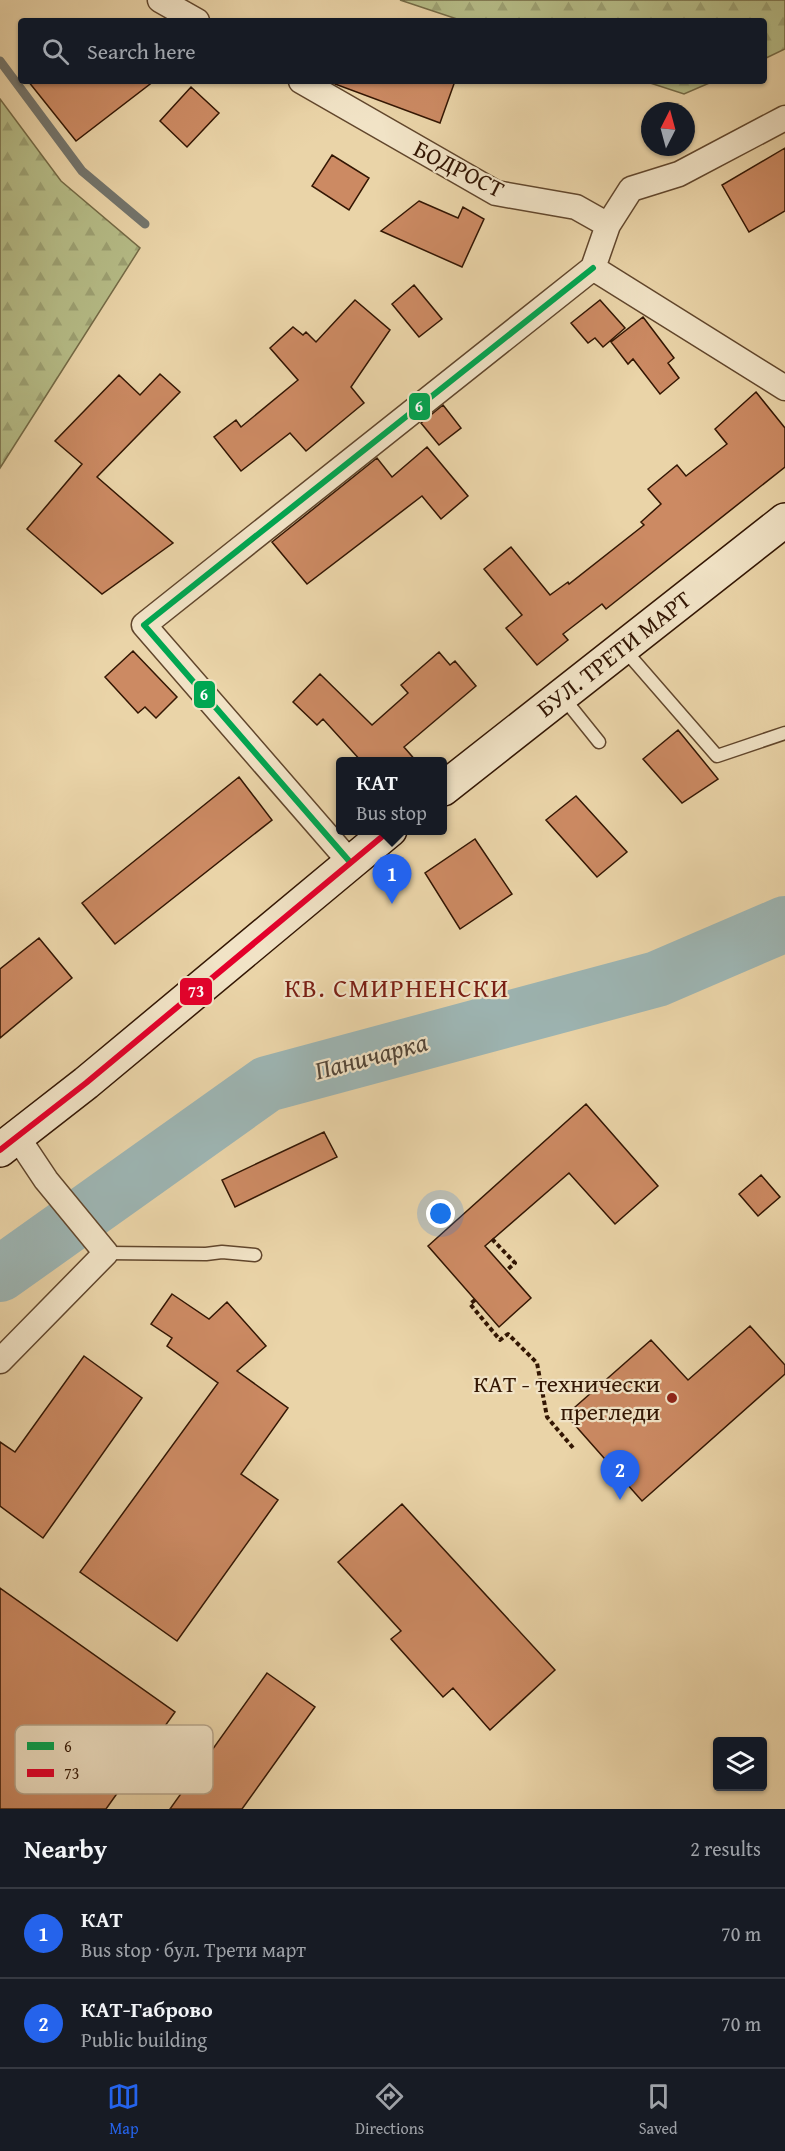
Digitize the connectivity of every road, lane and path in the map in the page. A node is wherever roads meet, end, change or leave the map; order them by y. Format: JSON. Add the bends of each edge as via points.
{"nodes":[{"id":1,"x":160,"y":0,"type":"edge"},
{"id":2,"x":192,"y":18,"type":"edge"},
{"id":3,"x":306,"y":84,"type":"edge"},
{"id":4,"x":785,"y":117,"type":"edge"},
{"id":5,"x":608,"y":225,"type":"junction"},
{"id":6,"x":593,"y":268,"type":"junction"},
{"id":7,"x":785,"y":388,"type":"edge"},
{"id":8,"x":785,"y":520,"type":"edge"},
{"id":9,"x":622,"y":648,"type":"junction"},
{"id":10,"x":561,"y":695,"type":"junction"},
{"id":11,"x":785,"y":733,"type":"edge"},
{"id":12,"x":599,"y":742,"type":"dead end"},
{"id":13,"x":447,"y":786,"type":"edge"},
{"id":14,"x":385,"y":835,"type":"edge"},
{"id":15,"x":350,"y":862,"type":"junction"},
{"id":16,"x":8,"y":1142,"type":"edge"},
{"id":17,"x":492,"y":1239,"type":"dead end"},
{"id":18,"x":101,"y":1246,"type":"junction"},
{"id":19,"x":255,"y":1255,"type":"dead end"},
{"id":20,"x":507,"y":1270,"type":"dead end"},
{"id":21,"x":475,"y":1300,"type":"dead end"},
{"id":22,"x":0,"y":1361,"type":"edge"},
{"id":23,"x":574,"y":1449,"type":"dead end"}],
"edges":[{"from":1,"to":2,"type":"street"},
{"from":3,"to":5,"type":"street","name":"БОДРОСТ","via":[[496,193],[576,207]]},
{"from":4,"to":5,"type":"street","via":[[679,174],[631,189]]},
{"from":5,"to":6,"type":"street"},
{"from":6,"to":7,"type":"street"},
{"from":6,"to":15,"type":"street","via":[[144,624]]},
{"from":8,"to":9,"type":"street","name":"БУЛ. ТРЕТИ МАРТ"},
{"from":9,"to":10,"type":"street","name":"БУЛ. ТРЕТИ МАРТ"},
{"from":9,"to":11,"type":"lane","via":[[717,756]]},
{"from":10,"to":12,"type":"lane"},
{"from":10,"to":13,"type":"street","name":"БУЛ. ТРЕТИ МАРТ"},
{"from":14,"to":15,"type":"street"},
{"from":15,"to":16,"type":"street","via":[[183,1004]]},
{"from":16,"to":18,"type":"street","via":[[46,1179]]},
{"from":17,"to":20,"type":"path","via":[[515,1263]]},
{"from":18,"to":19,"type":"lane"},
{"from":18,"to":22,"type":"street"},
{"from":21,"to":23,"type":"path","via":[[470,1304],[500,1340],[508,1334],[537,1363],[547,1417]]}]}
